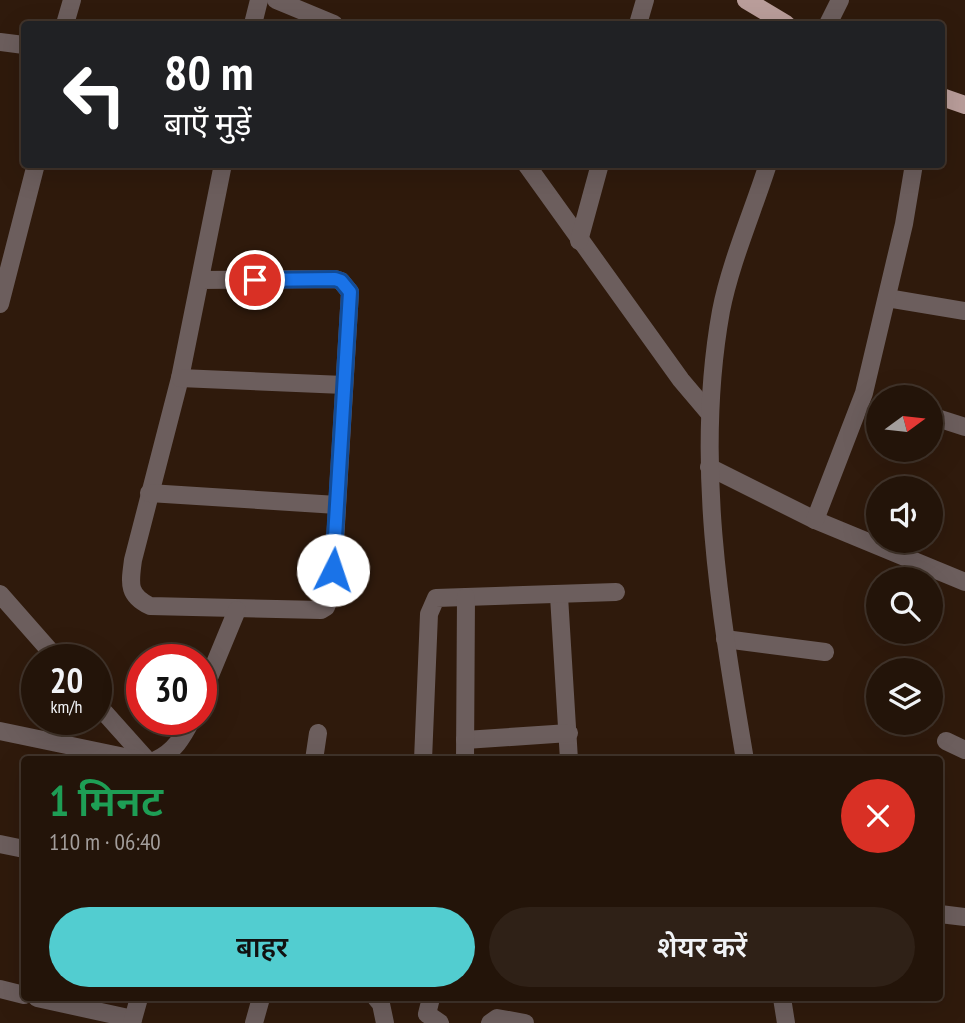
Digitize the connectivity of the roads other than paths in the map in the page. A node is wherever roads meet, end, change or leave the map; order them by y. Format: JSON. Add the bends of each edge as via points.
{"nodes":[{"id":1,"x":72,"y":0,"type":"edge"},
{"id":2,"x":259,"y":0,"type":"edge"},
{"id":3,"x":276,"y":0,"type":"edge"},
{"id":4,"x":645,"y":0,"type":"edge"},
{"id":5,"x":747,"y":0,"type":"edge"},
{"id":6,"x":840,"y":0,"type":"edge"},
{"id":7,"x":66,"y":21,"type":"edge"},
{"id":8,"x":254,"y":21,"type":"edge"},
{"id":9,"x":327,"y":21,"type":"edge"},
{"id":10,"x":639,"y":21,"type":"edge"},
{"id":11,"x":781,"y":21,"type":"edge"},
{"id":12,"x":830,"y":21,"type":"edge"},
{"id":13,"x":0,"y":42,"type":"edge"},
{"id":14,"x":21,"y":45,"type":"edge"},
{"id":15,"x":945,"y":98,"type":"edge"},
{"id":16,"x":965,"y":104,"type":"edge"},
{"id":17,"x":35,"y":168,"type":"edge"},
{"id":18,"x":222,"y":168,"type":"edge"},
{"id":19,"x":529,"y":168,"type":"edge"},
{"id":20,"x":599,"y":168,"type":"edge"},
{"id":21,"x":767,"y":168,"type":"edge"},
{"id":22,"x":913,"y":168,"type":"edge"},
{"id":23,"x":579,"y":241,"type":"junction"},
{"id":24,"x":201,"y":280,"type":"junction"},
{"id":25,"x":887,"y":298,"type":"junction"},
{"id":26,"x":0,"y":304,"type":"edge"},
{"id":27,"x":965,"y":311,"type":"edge"},
{"id":28,"x":180,"y":378,"type":"junction"},
{"id":29,"x":344,"y":385,"type":"junction"},
{"id":30,"x":873,"y":385,"type":"edge"},
{"id":31,"x":866,"y":407,"type":"edge"},
{"id":32,"x":709,"y":412,"type":"junction"},
{"id":33,"x":943,"y":420,"type":"edge"},
{"id":34,"x":965,"y":428,"type":"edge"},
{"id":35,"x":709,"y":467,"type":"junction"},
{"id":36,"x":149,"y":493,"type":"junction"},
{"id":37,"x":337,"y":505,"type":"junction"},
{"id":38,"x":815,"y":520,"type":"junction"},
{"id":39,"x":965,"y":582,"type":"edge"},
{"id":40,"x":615,"y":593,"type":"dead end"},
{"id":41,"x":0,"y":594,"type":"edge"},
{"id":42,"x":559,"y":596,"type":"junction"},
{"id":43,"x":466,"y":597,"type":"junction"},
{"id":44,"x":237,"y":610,"type":"junction"},
{"id":45,"x":725,"y":639,"type":"junction"},
{"id":46,"x":44,"y":644,"type":"edge"},
{"id":47,"x":825,"y":652,"type":"dead end"},
{"id":48,"x":217,"y":658,"type":"edge"},
{"id":49,"x":112,"y":721,"type":"edge"},
{"id":50,"x":0,"y":731,"type":"edge"},
{"id":51,"x":318,"y":733,"type":"dead end"},
{"id":52,"x":569,"y":733,"type":"junction"},
{"id":53,"x":183,"y":735,"type":"edge"},
{"id":54,"x":465,"y":740,"type":"junction"},
{"id":55,"x":946,"y":741,"type":"dead end"},
{"id":56,"x":965,"y":750,"type":"edge"},
{"id":57,"x":120,"y":756,"type":"edge"},
{"id":58,"x":143,"y":756,"type":"edge"},
{"id":59,"x":165,"y":756,"type":"edge"},
{"id":60,"x":315,"y":756,"type":"edge"},
{"id":61,"x":423,"y":756,"type":"edge"},
{"id":62,"x":465,"y":756,"type":"edge"},
{"id":63,"x":569,"y":756,"type":"edge"},
{"id":64,"x":744,"y":756,"type":"edge"},
{"id":65,"x":0,"y":844,"type":"edge"},
{"id":66,"x":21,"y":848,"type":"edge"},
{"id":67,"x":943,"y":914,"type":"edge"},
{"id":68,"x":965,"y":917,"type":"edge"},
{"id":69,"x":0,"y":989,"type":"edge"},
{"id":70,"x":21,"y":994,"type":"edge"},
{"id":71,"x":49,"y":1001,"type":"edge"},
{"id":72,"x":138,"y":1001,"type":"edge"},
{"id":73,"x":260,"y":1001,"type":"edge"},
{"id":74,"x":380,"y":1001,"type":"edge"},
{"id":75,"x":430,"y":1001,"type":"edge"},
{"id":76,"x":782,"y":1001,"type":"edge"},
{"id":77,"x":132,"y":1021,"type":"edge"},
{"id":78,"x":254,"y":1023,"type":"edge"},
{"id":79,"x":385,"y":1023,"type":"edge"},
{"id":80,"x":440,"y":1023,"type":"edge"},
{"id":81,"x":490,"y":1023,"type":"edge"},
{"id":82,"x":525,"y":1023,"type":"edge"},
{"id":83,"x":786,"y":1023,"type":"edge"}],
"edges":[{"from":1,"to":7,"type":"street"},
{"from":2,"to":8,"type":"street"},
{"from":3,"to":9,"type":"street"},
{"from":4,"to":10,"type":"street"},
{"from":5,"to":11,"type":"main road"},
{"from":6,"to":12,"type":"street"},
{"from":13,"to":14,"type":"street"},
{"from":15,"to":16,"type":"main road"},
{"from":17,"to":26,"type":"street"},
{"from":18,"to":24,"type":"street"},
{"from":19,"to":23,"type":"street"},
{"from":20,"to":23,"type":"street"},
{"from":21,"to":32,"type":"street","via":[[722,310]]},
{"from":22,"to":25,"type":"street"},
{"from":23,"to":32,"type":"street"},
{"from":24,"to":28,"type":"street"},
{"from":24,"to":29,"type":"street","via":[[341,281],[351,299]]},
{"from":25,"to":27,"type":"street"},
{"from":25,"to":30,"type":"street"},
{"from":28,"to":29,"type":"street"},
{"from":28,"to":36,"type":"street"},
{"from":29,"to":37,"type":"street"},
{"from":31,"to":38,"type":"street"},
{"from":32,"to":35,"type":"street"},
{"from":33,"to":34,"type":"street"},
{"from":35,"to":38,"type":"street"},
{"from":35,"to":45,"type":"street"},
{"from":36,"to":37,"type":"street"},
{"from":36,"to":44,"type":"street","via":[[133,560],[133,595],[150,606]]},
{"from":37,"to":44,"type":"street","via":[[332,592],[327,607]]},
{"from":38,"to":39,"type":"street"},
{"from":40,"to":42,"type":"street"},
{"from":41,"to":46,"type":"street"},
{"from":42,"to":43,"type":"street"},
{"from":42,"to":52,"type":"street"},
{"from":43,"to":54,"type":"street"},
{"from":43,"to":61,"type":"street","via":[[436,598],[429,614]]},
{"from":44,"to":48,"type":"street"},
{"from":45,"to":47,"type":"street"},
{"from":45,"to":64,"type":"street"},
{"from":49,"to":58,"type":"street"},
{"from":50,"to":57,"type":"street"},
{"from":51,"to":60,"type":"street"},
{"from":52,"to":54,"type":"street"},
{"from":52,"to":63,"type":"street"},
{"from":53,"to":59,"type":"street"},
{"from":54,"to":62,"type":"street"},
{"from":55,"to":56,"type":"street"},
{"from":65,"to":66,"type":"street"},
{"from":67,"to":68,"type":"street"},
{"from":69,"to":70,"type":"street"},
{"from":71,"to":77,"type":"street"},
{"from":72,"to":77,"type":"street"},
{"from":73,"to":78,"type":"street"},
{"from":74,"to":79,"type":"street"},
{"from":75,"to":80,"type":"street","via":[[427,1014]]},
{"from":76,"to":83,"type":"street"},
{"from":81,"to":82,"type":"street","via":[[497,1018]]}]}
